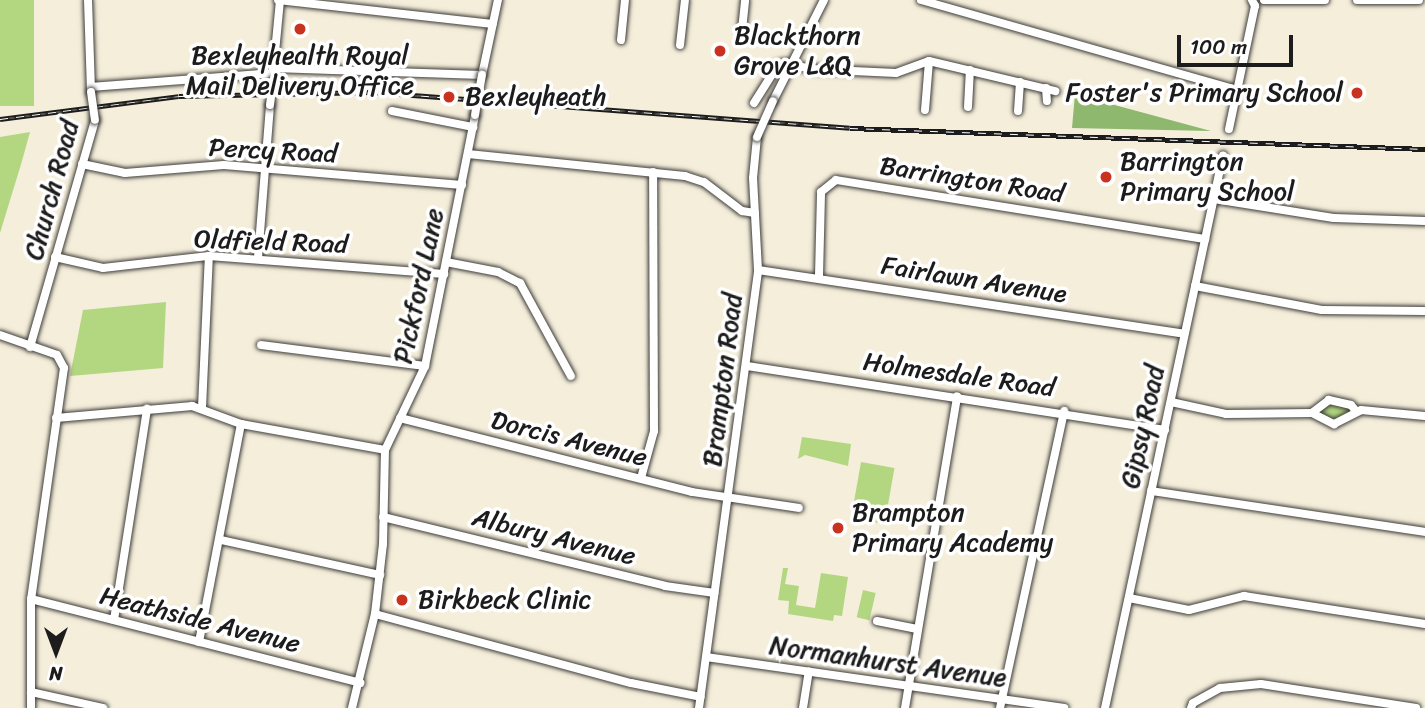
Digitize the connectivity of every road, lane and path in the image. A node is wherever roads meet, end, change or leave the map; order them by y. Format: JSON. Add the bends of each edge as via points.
{"nodes":[{"id":1,"x":88,"y":0,"type":"edge"},
{"id":2,"x":279,"y":0,"type":"edge"},
{"id":3,"x":498,"y":0,"type":"edge"},
{"id":4,"x":625,"y":0,"type":"edge"},
{"id":5,"x":685,"y":0,"type":"edge"},
{"id":6,"x":745,"y":0,"type":"edge"},
{"id":7,"x":824,"y":0,"type":"edge"},
{"id":8,"x":921,"y":0,"type":"edge"},
{"id":9,"x":1253,"y":0,"type":"edge"},
{"id":10,"x":1264,"y":0,"type":"edge"},
{"id":11,"x":1325,"y":0,"type":"edge"},
{"id":12,"x":1357,"y":0,"type":"edge"},
{"id":13,"x":1419,"y":0,"type":"edge"},
{"id":14,"x":493,"y":24,"type":"junction"},
{"id":15,"x":742,"y":30,"type":"dead end"},
{"id":16,"x":621,"y":40,"type":"dead end"},
{"id":17,"x":680,"y":46,"type":"dead end"},
{"id":18,"x":929,"y":61,"type":"junction"},
{"id":19,"x":793,"y":63,"type":"junction"},
{"id":20,"x":970,"y":70,"type":"junction"},
{"id":21,"x":273,"y":74,"type":"junction"},
{"id":22,"x":482,"y":75,"type":"junction"},
{"id":23,"x":1020,"y":82,"type":"junction"},
{"id":24,"x":91,"y":90,"type":"junction"},
{"id":25,"x":1236,"y":90,"type":"junction"},
{"id":26,"x":1047,"y":102,"type":"dead end"},
{"id":27,"x":754,"y":103,"type":"dead end"},
{"id":28,"x":968,"y":107,"type":"dead end"},
{"id":29,"x":925,"y":110,"type":"dead end"},
{"id":30,"x":392,"y":111,"type":"dead end"},
{"id":31,"x":1018,"y":111,"type":"dead end"},
{"id":32,"x":473,"y":128,"type":"junction"},
{"id":33,"x":1228,"y":128,"type":"dead end"},
{"id":34,"x":468,"y":154,"type":"junction"},
{"id":35,"x":1223,"y":155,"type":"dead end"},
{"id":36,"x":82,"y":164,"type":"junction"},
{"id":37,"x":265,"y":169,"type":"junction"},
{"id":38,"x":653,"y":172,"type":"junction"},
{"id":39,"x":462,"y":185,"type":"junction"},
{"id":40,"x":1214,"y":199,"type":"junction"},
{"id":41,"x":755,"y":213,"type":"junction"},
{"id":42,"x":1425,"y":221,"type":"edge"},
{"id":43,"x":1205,"y":239,"type":"junction"},
{"id":44,"x":209,"y":256,"type":"junction"},
{"id":45,"x":55,"y":257,"type":"junction"},
{"id":46,"x":258,"y":258,"type":"junction"},
{"id":47,"x":446,"y":262,"type":"junction"},
{"id":48,"x":758,"y":270,"type":"junction"},
{"id":49,"x":444,"y":274,"type":"junction"},
{"id":50,"x":819,"y":276,"type":"junction"},
{"id":51,"x":1195,"y":286,"type":"junction"},
{"id":52,"x":1425,"y":311,"type":"edge"},
{"id":53,"x":1184,"y":334,"type":"junction"},
{"id":54,"x":0,"y":335,"type":"edge"},
{"id":55,"x":261,"y":345,"type":"dead end"},
{"id":56,"x":30,"y":346,"type":"junction"},
{"id":57,"x":425,"y":366,"type":"junction"},
{"id":58,"x":747,"y":366,"type":"junction"},
{"id":59,"x":570,"y":376,"type":"dead end"},
{"id":60,"x":957,"y":396,"type":"junction"},
{"id":61,"x":1171,"y":402,"type":"junction"},
{"id":62,"x":202,"y":408,"type":"junction"},
{"id":63,"x":147,"y":409,"type":"junction"},
{"id":64,"x":1065,"y":411,"type":"junction"},
{"id":65,"x":1356,"y":411,"type":"junction"},
{"id":66,"x":1312,"y":413,"type":"junction"},
{"id":67,"x":1425,"y":416,"type":"edge"},
{"id":68,"x":56,"y":418,"type":"junction"},
{"id":69,"x":400,"y":418,"type":"junction"},
{"id":70,"x":241,"y":424,"type":"junction"},
{"id":71,"x":1165,"y":430,"type":"junction"},
{"id":72,"x":385,"y":450,"type":"junction"},
{"id":73,"x":641,"y":478,"type":"junction"},
{"id":74,"x":1151,"y":491,"type":"junction"},
{"id":75,"x":729,"y":497,"type":"junction"},
{"id":76,"x":799,"y":508,"type":"dead end"},
{"id":77,"x":383,"y":517,"type":"junction"},
{"id":78,"x":1425,"y":532,"type":"edge"},
{"id":79,"x":221,"y":540,"type":"junction"},
{"id":80,"x":380,"y":575,"type":"junction"},
{"id":81,"x":715,"y":593,"type":"junction"},
{"id":82,"x":1129,"y":598,"type":"junction"},
{"id":83,"x":31,"y":599,"type":"junction"},
{"id":84,"x":375,"y":614,"type":"junction"},
{"id":85,"x":114,"y":620,"type":"junction"},
{"id":86,"x":877,"y":621,"type":"dead end"},
{"id":87,"x":1425,"y":624,"type":"edge"},
{"id":88,"x":917,"y":629,"type":"junction"},
{"id":89,"x":199,"y":642,"type":"junction"},
{"id":90,"x":706,"y":657,"type":"junction"},
{"id":91,"x":809,"y":671,"type":"junction"},
{"id":92,"x":360,"y":683,"type":"junction"},
{"id":93,"x":908,"y":685,"type":"junction"},
{"id":94,"x":31,"y":692,"type":"junction"},
{"id":95,"x":701,"y":696,"type":"junction"},
{"id":96,"x":1001,"y":704,"type":"edge"},
{"id":97,"x":31,"y":708,"type":"edge"},
{"id":98,"x":103,"y":708,"type":"edge"},
{"id":99,"x":352,"y":708,"type":"edge"},
{"id":100,"x":699,"y":708,"type":"edge"},
{"id":101,"x":803,"y":708,"type":"edge"},
{"id":102,"x":905,"y":708,"type":"edge"},
{"id":103,"x":1064,"y":708,"type":"edge"},
{"id":104,"x":1105,"y":708,"type":"edge"},
{"id":105,"x":1191,"y":708,"type":"edge"},
{"id":106,"x":1416,"y":708,"type":"edge"}],
"edges":[{"from":1,"to":24,"type":"street","name":"Church Road"},
{"from":2,"to":14,"type":"street"},
{"from":2,"to":21,"type":"street"},
{"from":3,"to":14,"type":"street","name":"Pickford Lane"},
{"from":4,"to":16,"type":"street"},
{"from":5,"to":17,"type":"street"},
{"from":6,"to":15,"type":"street"},
{"from":7,"to":19,"type":"street","name":"Brampton Road"},
{"from":8,"to":25,"type":"street"},
{"from":9,"to":25,"type":"street"},
{"from":10,"to":11,"type":"street"},
{"from":12,"to":13,"type":"street"},
{"from":14,"to":22,"type":"street","name":"Pickford Lane"},
{"from":18,"to":19,"type":"street","via":[[897,73],[810,69]]},
{"from":18,"to":20,"type":"street"},
{"from":18,"to":29,"type":"street"},
{"from":19,"to":27,"type":"street","name":"Brampton Road","via":[[778,65]]},
{"from":19,"to":41,"type":"street","name":"Brampton Road","bridge":true,"via":[[753,156]]},
{"from":20,"to":23,"type":"street"},
{"from":20,"to":28,"type":"street"},
{"from":21,"to":22,"type":"street"},
{"from":21,"to":24,"type":"street"},
{"from":21,"to":37,"type":"street","bridge":true},
{"from":22,"to":32,"type":"street","name":"Pickford Lane","bridge":true},
{"from":23,"to":26,"type":"street","via":[[1051,89]]},
{"from":23,"to":31,"type":"street"},
{"from":24,"to":36,"type":"street","name":"Church Road","bridge":true,"via":[[95,120]]},
{"from":25,"to":33,"type":"street"},
{"from":30,"to":32,"type":"street"},
{"from":32,"to":34,"type":"street","name":"Pickford Lane"},
{"from":34,"to":38,"type":"street"},
{"from":34,"to":39,"type":"street","name":"Pickford Lane"},
{"from":35,"to":40,"type":"street","name":"Gipsy Road"},
{"from":36,"to":37,"type":"street","name":"Percy Road","via":[[125,173],[223,165]]},
{"from":36,"to":45,"type":"street","name":"Church Road"},
{"from":37,"to":39,"type":"street","name":"Percy Road"},
{"from":37,"to":46,"type":"street"},
{"from":38,"to":41,"type":"street","via":[[704,182],[742,211]]},
{"from":38,"to":73,"type":"street","via":[[654,431]]},
{"from":39,"to":47,"type":"street","name":"Pickford Lane"},
{"from":40,"to":42,"type":"street","via":[[1334,218]]},
{"from":40,"to":43,"type":"street","name":"Gipsy Road"},
{"from":41,"to":48,"type":"street","name":"Brampton Road"},
{"from":43,"to":50,"type":"street","name":"Barrington Road","via":[[836,180],[821,191]]},
{"from":43,"to":51,"type":"street","name":"Gipsy Road"},
{"from":44,"to":45,"type":"street","name":"Oldfield Road","via":[[103,268]]},
{"from":44,"to":46,"type":"street","name":"Oldfield Road"},
{"from":44,"to":62,"type":"street"},
{"from":45,"to":56,"type":"street","name":"Church Road"},
{"from":46,"to":49,"type":"street","name":"Oldfield Road"},
{"from":47,"to":49,"type":"street","name":"Pickford Lane"},
{"from":47,"to":59,"type":"street","via":[[498,272],[520,283]]},
{"from":48,"to":50,"type":"street","name":"Fairlawn Avenue"},
{"from":48,"to":58,"type":"street","name":"Brampton Road"},
{"from":49,"to":57,"type":"street","name":"Pickford Lane"},
{"from":50,"to":53,"type":"street","name":"Fairlawn Avenue"},
{"from":51,"to":52,"type":"street","via":[[1322,310]]},
{"from":51,"to":53,"type":"street","name":"Gipsy Road"},
{"from":53,"to":61,"type":"street","name":"Gipsy Road"},
{"from":54,"to":56,"type":"street"},
{"from":55,"to":57,"type":"street"},
{"from":56,"to":68,"type":"street","via":[[63,362]]},
{"from":57,"to":69,"type":"street","name":"Pickford Lane"},
{"from":58,"to":60,"type":"street","name":"Holmesdale Road"},
{"from":58,"to":75,"type":"street","name":"Brampton Road"},
{"from":60,"to":64,"type":"street","name":"Holmesdale Road"},
{"from":60,"to":88,"type":"street"},
{"from":61,"to":66,"type":"street","via":[[1226,414]]},
{"from":61,"to":71,"type":"street","name":"Gipsy Road"},
{"from":62,"to":63,"type":"street"},
{"from":62,"to":70,"type":"street"},
{"from":63,"to":68,"type":"street"},
{"from":63,"to":85,"type":"street"},
{"from":64,"to":71,"type":"street","name":"Holmesdale Road"},
{"from":64,"to":96,"type":"street"},
{"from":65,"to":66,"type":"street","via":[[1334,424]]},
{"from":65,"to":66,"type":"street","via":[[1352,405],[1329,400]]},
{"from":65,"to":67,"type":"street"},
{"from":68,"to":83,"type":"street"},
{"from":69,"to":72,"type":"street","name":"Pickford Lane"},
{"from":69,"to":73,"type":"street","name":"Dorcis Avenue"},
{"from":70,"to":72,"type":"street"},
{"from":70,"to":79,"type":"street"},
{"from":71,"to":74,"type":"street","name":"Gipsy Road"},
{"from":72,"to":77,"type":"street","name":"Pickford Lane"},
{"from":73,"to":75,"type":"street","name":"Dorcis Avenue"},
{"from":74,"to":78,"type":"street"},
{"from":74,"to":82,"type":"street","name":"Gipsy Road"},
{"from":75,"to":76,"type":"street","name":"Dorcis Avenue"},
{"from":75,"to":81,"type":"street","name":"Brampton Road"},
{"from":77,"to":80,"type":"street","name":"Pickford Lane"},
{"from":77,"to":81,"type":"street","name":"Albury Avenue","via":[[664,586]]},
{"from":79,"to":80,"type":"street"},
{"from":79,"to":89,"type":"street"},
{"from":80,"to":84,"type":"street","name":"Pickford Lane"},
{"from":81,"to":90,"type":"street","name":"Brampton Road"},
{"from":82,"to":87,"type":"street","via":[[1189,610],[1244,596]]},
{"from":82,"to":104,"type":"street","name":"Gipsy Road"},
{"from":83,"to":85,"type":"street","name":"Heathside Avenue"},
{"from":83,"to":94,"type":"street"},
{"from":84,"to":92,"type":"street","name":"Pickford Lane"},
{"from":84,"to":95,"type":"street","via":[[631,683]]},
{"from":85,"to":89,"type":"street","name":"Heathside Avenue"},
{"from":86,"to":88,"type":"street"},
{"from":88,"to":93,"type":"street"},
{"from":89,"to":92,"type":"street","name":"Heathside Avenue"},
{"from":90,"to":91,"type":"street","name":"Normanhurst Avenue"},
{"from":90,"to":95,"type":"street","name":"Brampton Road"},
{"from":91,"to":93,"type":"street","name":"Normanhurst Avenue"},
{"from":91,"to":101,"type":"street"},
{"from":92,"to":99,"type":"street","name":"Pickford Lane"},
{"from":93,"to":96,"type":"street","name":"Normanhurst Avenue"},
{"from":93,"to":102,"type":"street"},
{"from":94,"to":97,"type":"street"},
{"from":94,"to":98,"type":"street"},
{"from":95,"to":100,"type":"street","name":"Brampton Road"},
{"from":96,"to":103,"type":"street","name":"Normanhurst Avenue"},
{"from":105,"to":106,"type":"street","via":[[1220,688],[1261,684]]}]}
